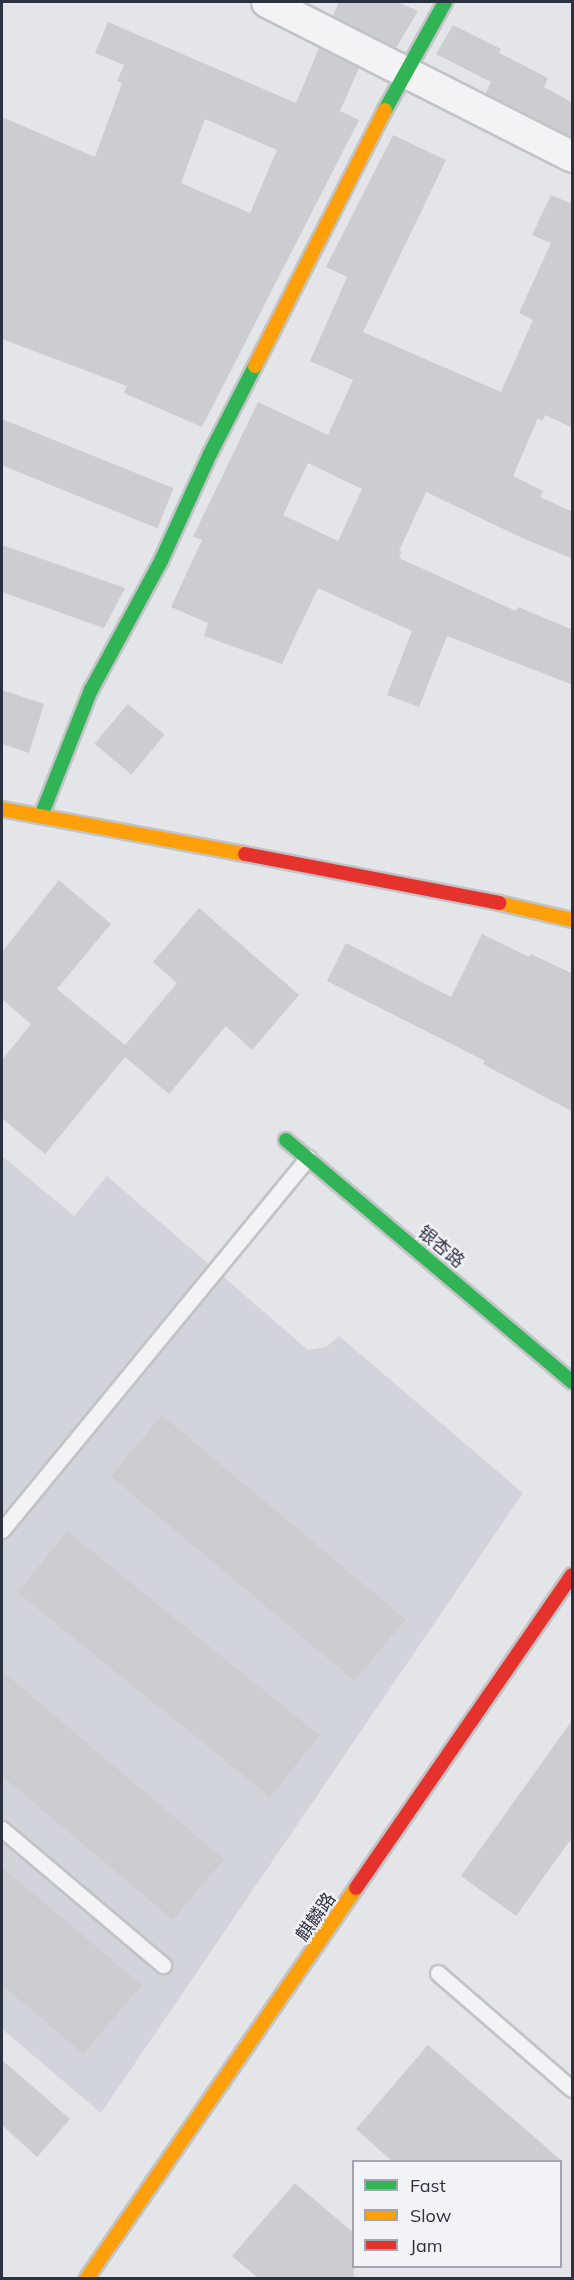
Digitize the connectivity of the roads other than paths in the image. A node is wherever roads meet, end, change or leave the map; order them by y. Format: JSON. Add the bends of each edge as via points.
{"nodes":[{"id":1,"x":267,"y":2,"type":"edge"},
{"id":2,"x":445,"y":2,"type":"edge"},
{"id":3,"x":405,"y":70,"type":"junction"},
{"id":4,"x":573,"y":157,"type":"edge"},
{"id":5,"x":2,"y":809,"type":"edge"},
{"id":6,"x":41,"y":816,"type":"junction"},
{"id":7,"x":573,"y":920,"type":"edge"},
{"id":8,"x":286,"y":1140,"type":"dead end"},
{"id":9,"x":308,"y":1158,"type":"junction"},
{"id":10,"x":573,"y":1382,"type":"edge"},
{"id":11,"x":2,"y":1530,"type":"edge"},
{"id":12,"x":573,"y":1575,"type":"edge"},
{"id":13,"x":2,"y":1829,"type":"edge"},
{"id":14,"x":164,"y":1965,"type":"dead end"},
{"id":15,"x":438,"y":1973,"type":"dead end"},
{"id":16,"x":573,"y":2089,"type":"edge"},
{"id":17,"x":87,"y":2278,"type":"edge"}],
"edges":[{"from":1,"to":3,"type":"street"},
{"from":2,"to":3,"type":"street"},
{"from":3,"to":4,"type":"street"},
{"from":3,"to":6,"type":"street","via":[[210,454],[161,561],[91,690]]},
{"from":5,"to":6,"type":"street"},
{"from":6,"to":7,"type":"street","via":[[434,889]]},
{"from":8,"to":9,"type":"street","name":"银杏路"},
{"from":9,"to":10,"type":"street","name":"银杏路"},
{"from":9,"to":11,"type":"lane"},
{"from":12,"to":17,"type":"street","name":"麒麟路"},
{"from":13,"to":14,"type":"lane"},
{"from":15,"to":16,"type":"lane"}]}
